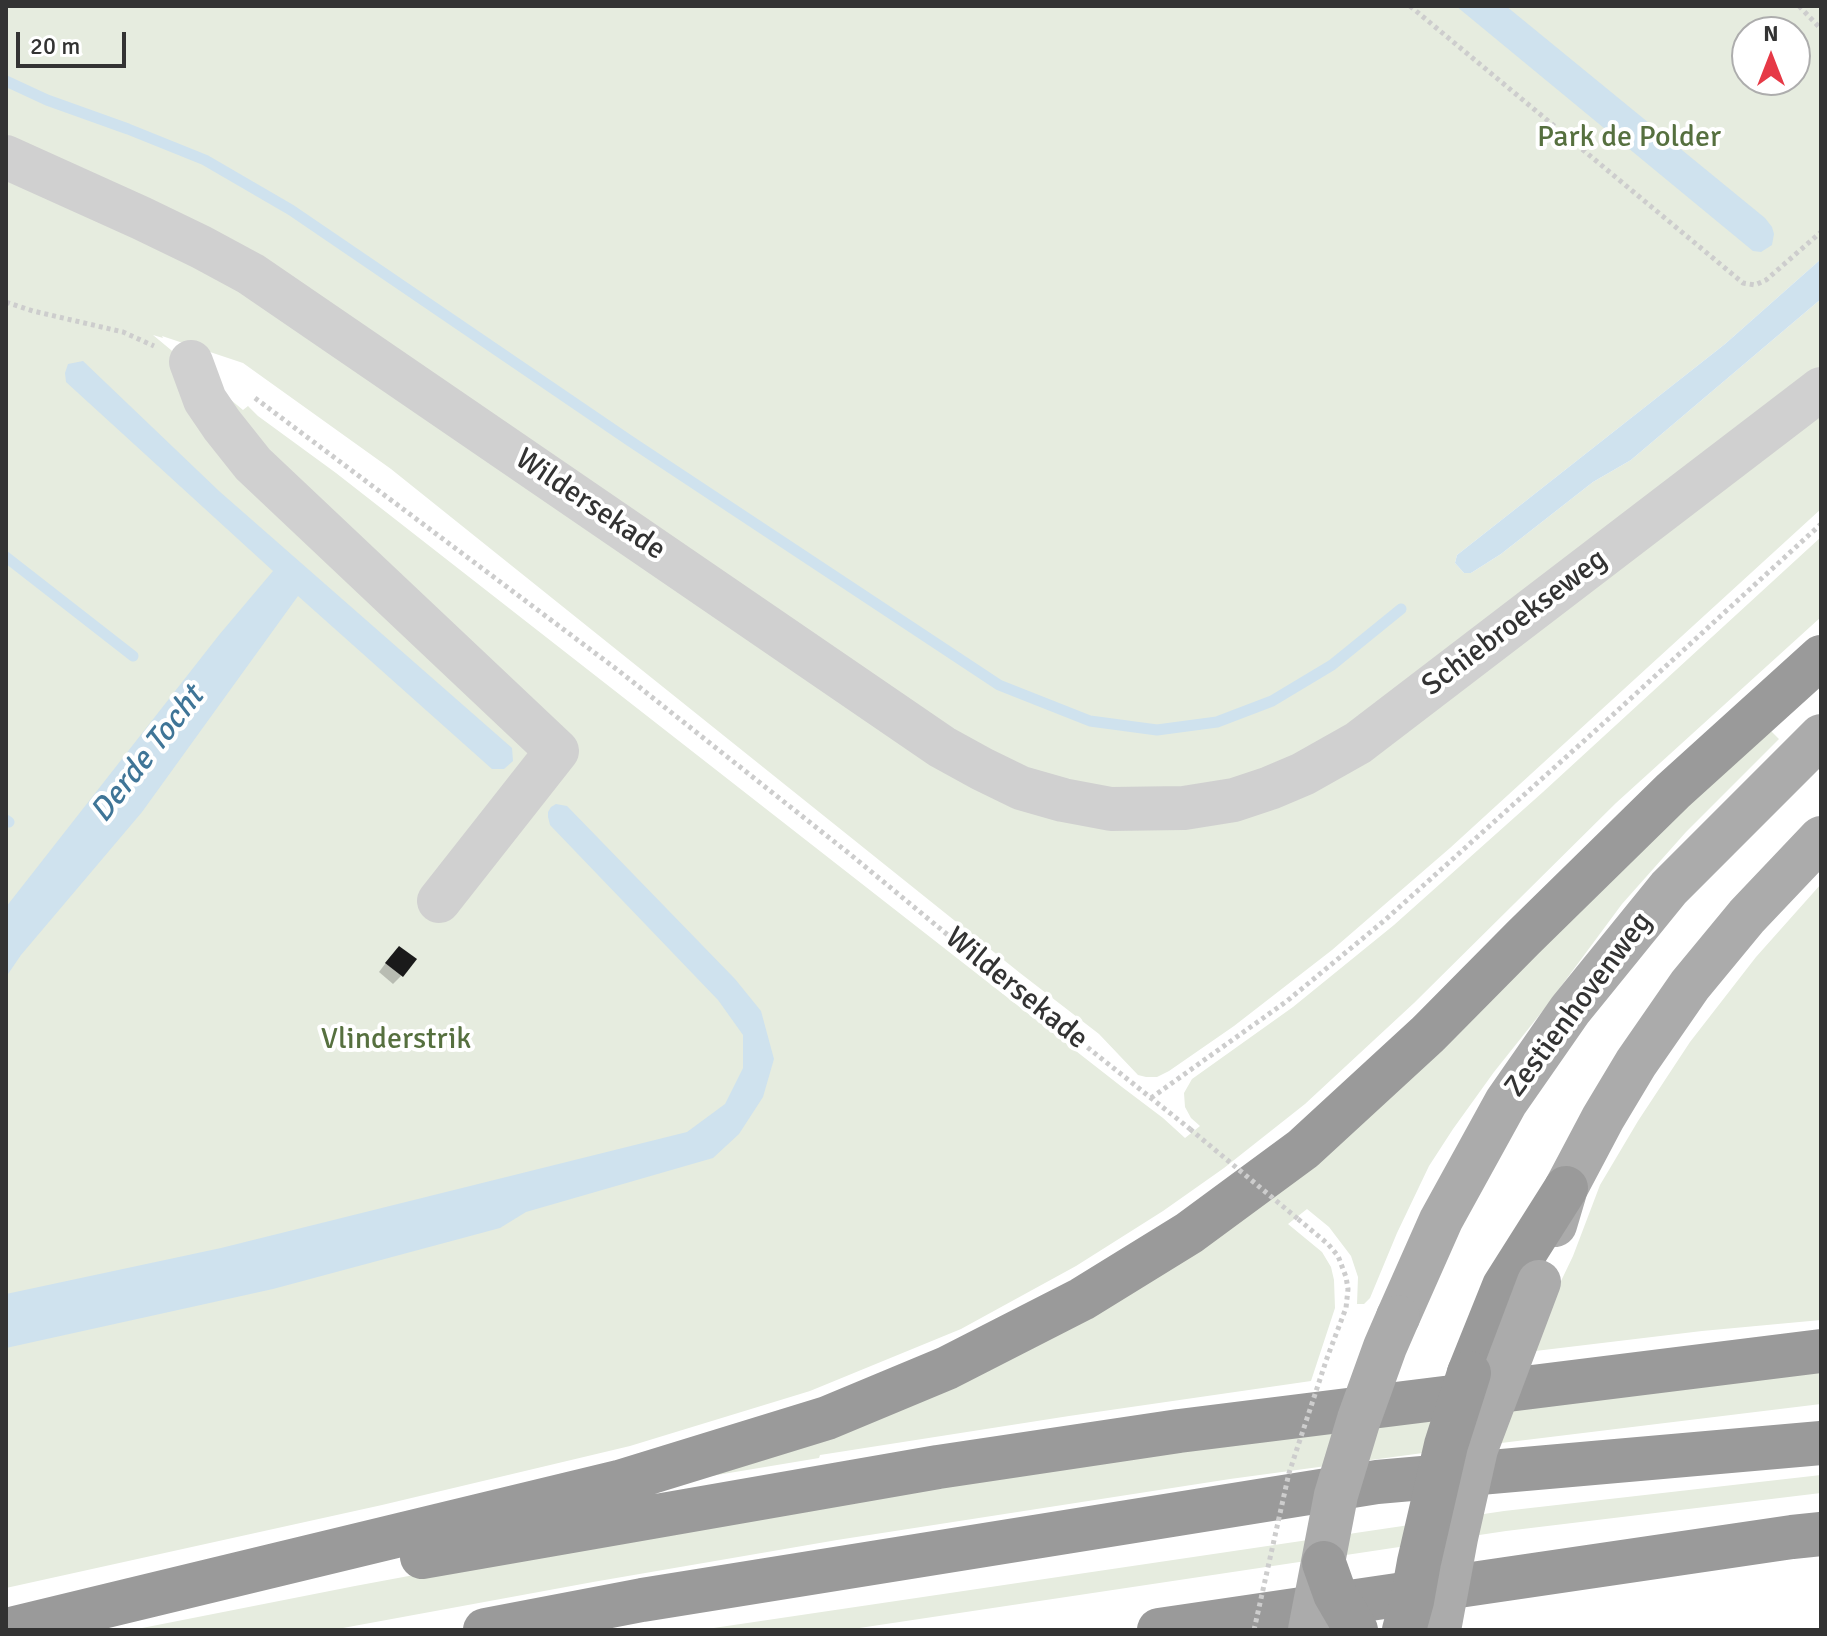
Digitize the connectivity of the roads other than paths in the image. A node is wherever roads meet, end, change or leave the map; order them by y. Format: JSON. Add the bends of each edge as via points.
{"nodes":[{"id":1,"x":6,"y":157,"type":"edge"},
{"id":2,"x":191,"y":362,"type":"road end"},
{"id":3,"x":1821,"y":389,"type":"edge"},
{"id":4,"x":1821,"y":657,"type":"edge"},
{"id":5,"x":1821,"y":736,"type":"edge"},
{"id":6,"x":1184,"y":808,"type":"joint"},
{"id":7,"x":1821,"y":838,"type":"edge"},
{"id":8,"x":439,"y":901,"type":"dead end"},
{"id":9,"x":1521,"y":1284,"type":"junction"},
{"id":10,"x":1821,"y":1351,"type":"edge"},
{"id":11,"x":1821,"y":1443,"type":"edge"},
{"id":12,"x":1821,"y":1534,"type":"edge"},
{"id":13,"x":1324,"y":1563,"type":"junction"},
{"id":14,"x":11,"y":1629,"type":"edge"},
{"id":15,"x":485,"y":1630,"type":"edge"},
{"id":16,"x":1159,"y":1630,"type":"edge"},
{"id":17,"x":1310,"y":1630,"type":"edge"},
{"id":18,"x":1356,"y":1630,"type":"edge"},
{"id":19,"x":1404,"y":1630,"type":"edge"},
{"id":20,"x":1439,"y":1630,"type":"edge"}],
"edges":[{"from":1,"to":6,"type":"street","name":"Wildersekade","via":[[251,274],[942,747],[1021,788],[1063,800],[1111,809]]},
{"from":2,"to":8,"type":"street","via":[[205,400],[253,464],[557,751]]},
{"from":3,"to":6,"type":"street","name":"Schiebroekseweg","via":[[1358,743],[1270,788]]},
{"from":4,"to":14,"type":"highway","via":[[1673,791],[1428,1034],[1303,1149],[1189,1233],[1082,1299],[947,1368],[827,1418],[619,1482]]},
{"from":5,"to":13,"type":"main road","name":"Zestienhovenweg","bridge":true,"via":[[1669,888],[1570,1010],[1506,1102],[1441,1220],[1385,1347],[1336,1495]]},
{"from":7,"to":9,"type":"main road","via":[[1690,985],[1636,1063],[1566,1188]]},
{"from":9,"to":19,"type":"highway","bridge":true,"via":[[1469,1373],[1446,1445]]},
{"from":9,"to":20,"type":"main road","bridge":true,"via":[[1495,1395],[1476,1449]]},
{"from":10,"to":14,"type":"highway","via":[[1179,1431],[938,1467]]},
{"from":11,"to":15,"type":"highway","via":[[1377,1482]]},
{"from":12,"to":16,"type":"highway"},
{"from":13,"to":17,"type":"main road","name":"Zestienhovenweg","bridge":true},
{"from":13,"to":18,"type":"highway","bridge":true}]}
